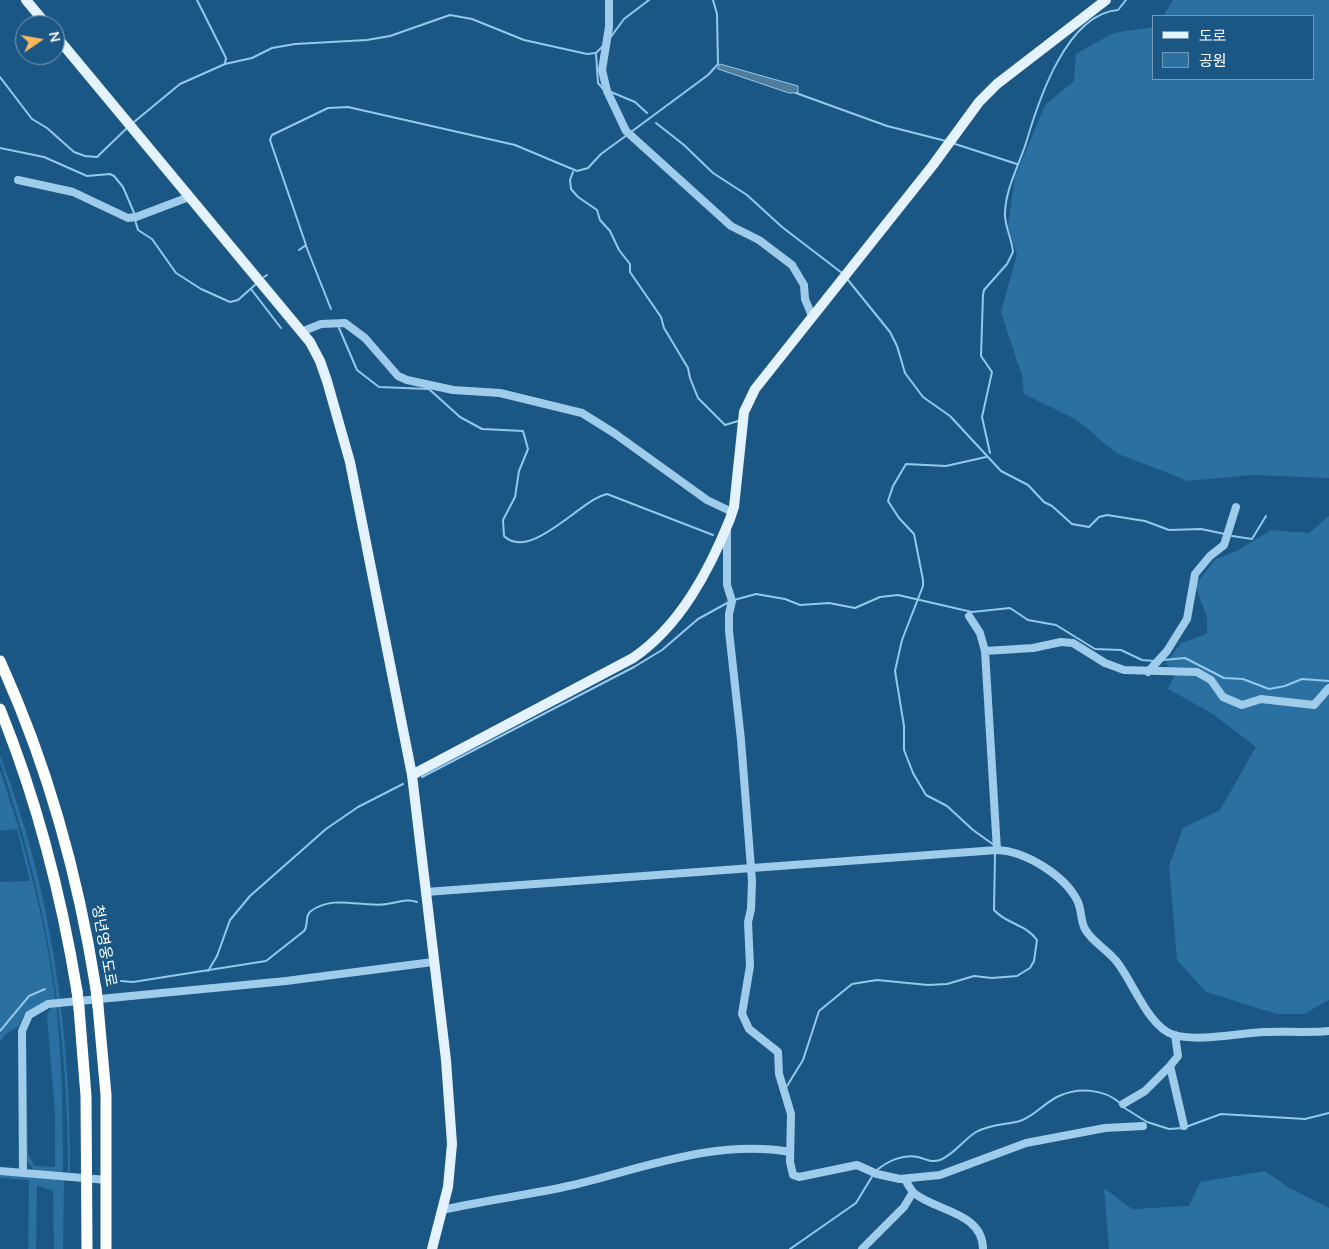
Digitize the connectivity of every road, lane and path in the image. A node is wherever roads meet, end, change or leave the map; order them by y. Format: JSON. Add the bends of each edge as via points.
{"nodes":[{"id":1,"x":26,"y":0,"type":"edge"},
{"id":2,"x":609,"y":0,"type":"edge"},
{"id":3,"x":1106,"y":0,"type":"edge"},
{"id":4,"x":38,"y":15,"type":"edge"},
{"id":5,"x":65,"y":47,"type":"edge"},
{"id":6,"x":18,"y":180,"type":"dead end"},
{"id":7,"x":188,"y":197,"type":"junction"},
{"id":8,"x":812,"y":316,"type":"junction"},
{"id":9,"x":301,"y":332,"type":"junction"},
{"id":10,"x":1236,"y":507,"type":"dead end"},
{"id":11,"x":732,"y":512,"type":"junction"},
{"id":12,"x":727,"y":528,"type":"junction"},
{"id":13,"x":969,"y":616,"type":"dead end"},
{"id":14,"x":985,"y":651,"type":"junction"},
{"id":15,"x":0,"y":661,"type":"edge"},
{"id":16,"x":1148,"y":672,"type":"junction"},
{"id":17,"x":1329,"y":688,"type":"edge"},
{"id":18,"x":0,"y":709,"type":"edge"},
{"id":19,"x":412,"y":775,"type":"junction"},
{"id":20,"x":997,"y":850,"type":"junction"},
{"id":21,"x":750,"y":868,"type":"junction"},
{"id":22,"x":426,"y":892,"type":"junction"},
{"id":23,"x":433,"y":962,"type":"junction"},
{"id":24,"x":1329,"y":1032,"type":"edge"},
{"id":25,"x":1175,"y":1035,"type":"junction"},
{"id":26,"x":1170,"y":1066,"type":"junction"},
{"id":27,"x":1123,"y":1104,"type":"dead end"},
{"id":28,"x":1143,"y":1126,"type":"dead end"},
{"id":29,"x":1184,"y":1126,"type":"dead end"},
{"id":30,"x":790,"y":1152,"type":"junction"},
{"id":31,"x":0,"y":1171,"type":"edge"},
{"id":32,"x":23,"y":1172,"type":"junction"},
{"id":33,"x":87,"y":1178,"type":"junction"},
{"id":34,"x":905,"y":1179,"type":"junction"},
{"id":35,"x":107,"y":1180,"type":"junction"},
{"id":36,"x":913,"y":1192,"type":"junction"},
{"id":37,"x":442,"y":1210,"type":"junction"},
{"id":38,"x":87,"y":1249,"type":"edge"},
{"id":39,"x":106,"y":1249,"type":"edge"},
{"id":40,"x":432,"y":1249,"type":"edge"},
{"id":41,"x":862,"y":1249,"type":"edge"},
{"id":42,"x":983,"y":1249,"type":"edge"}],
"edges":[{"from":1,"to":4,"type":"main road"},
{"from":2,"to":8,"type":"street","via":[[609,27],[602,70],[607,91],[626,131],[731,226],[771,248],[792,265],[804,285],[805,299]]},
{"from":3,"to":8,"type":"main road","via":[[997,84],[979,102]]},
{"from":5,"to":7,"type":"main road"},
{"from":6,"to":7,"type":"street","via":[[73,192],[124,217],[134,217]]},
{"from":7,"to":9,"type":"main road"},
{"from":8,"to":11,"type":"main road","via":[[755,389],[747,405]]},
{"from":9,"to":11,"type":"street","via":[[321,324],[345,323],[365,338],[398,376],[407,380],[452,390],[486,391],[582,413],[708,500]]},
{"from":9,"to":19,"type":"main road","via":[[320,361],[350,462]]},
{"from":10,"to":16,"type":"street","via":[[1224,545],[1195,574],[1187,619],[1168,651]]},
{"from":11,"to":12,"type":"main road"},
{"from":12,"to":19,"type":"main road","via":[[684,606],[662,636],[645,650]]},
{"from":12,"to":21,"type":"street","via":[[727,585],[732,600],[728,619],[742,740]]},
{"from":13,"to":14,"type":"street","via":[[980,633]]},
{"from":14,"to":16,"type":"street","via":[[1068,642],[1113,667]]},
{"from":14,"to":20,"type":"street"},
{"from":15,"to":35,"type":"highway","name":"청년영웅도로","bridge":true,"via":[[32,736],[62,827],[79,896],[98,1006],[106,1095]]},
{"from":16,"to":17,"type":"street","via":[[1197,672],[1211,680],[1223,697],[1242,705],[1261,699],[1314,705]]},
{"from":18,"to":33,"type":"highway","bridge":true,"via":[[31,792],[59,891],[79,1008],[86,1096]]},
{"from":19,"to":22,"type":"main road"},
{"from":20,"to":21,"type":"street"},
{"from":20,"to":25,"type":"street","via":[[1021,854],[1058,878],[1079,902],[1085,930],[1125,972],[1146,1012]]},
{"from":21,"to":22,"type":"street"},
{"from":21,"to":30,"type":"street","via":[[750,966],[742,1014],[749,1029],[778,1052],[779,1074],[790,1114]]},
{"from":22,"to":23,"type":"main road"},
{"from":23,"to":32,"type":"street","via":[[286,981],[48,1004],[29,1015],[22,1032]]},
{"from":23,"to":37,"type":"main road","via":[[446,1060],[452,1144],[451,1172]]},
{"from":24,"to":25,"type":"street","via":[[1264,1032],[1213,1037]]},
{"from":25,"to":26,"type":"street","via":[[1178,1056]]},
{"from":26,"to":27,"type":"street","via":[[1145,1091]]},
{"from":26,"to":29,"type":"street"},
{"from":28,"to":34,"type":"street","via":[[1104,1128],[1026,1144],[949,1172]]},
{"from":30,"to":34,"type":"street","via":[[791,1170],[796,1177],[861,1166]]},
{"from":30,"to":37,"type":"street","via":[[761,1148],[706,1152],[561,1188]]},
{"from":31,"to":32,"type":"street"},
{"from":32,"to":33,"type":"street"},
{"from":33,"to":35,"type":"street"},
{"from":33,"to":38,"type":"highway"},
{"from":34,"to":36,"type":"street"},
{"from":35,"to":39,"type":"highway","name":"청년영웅도로"},
{"from":36,"to":41,"type":"street","via":[[904,1207]]},
{"from":36,"to":42,"type":"street","via":[[978,1228]]},
{"from":37,"to":40,"type":"main road"}]}
